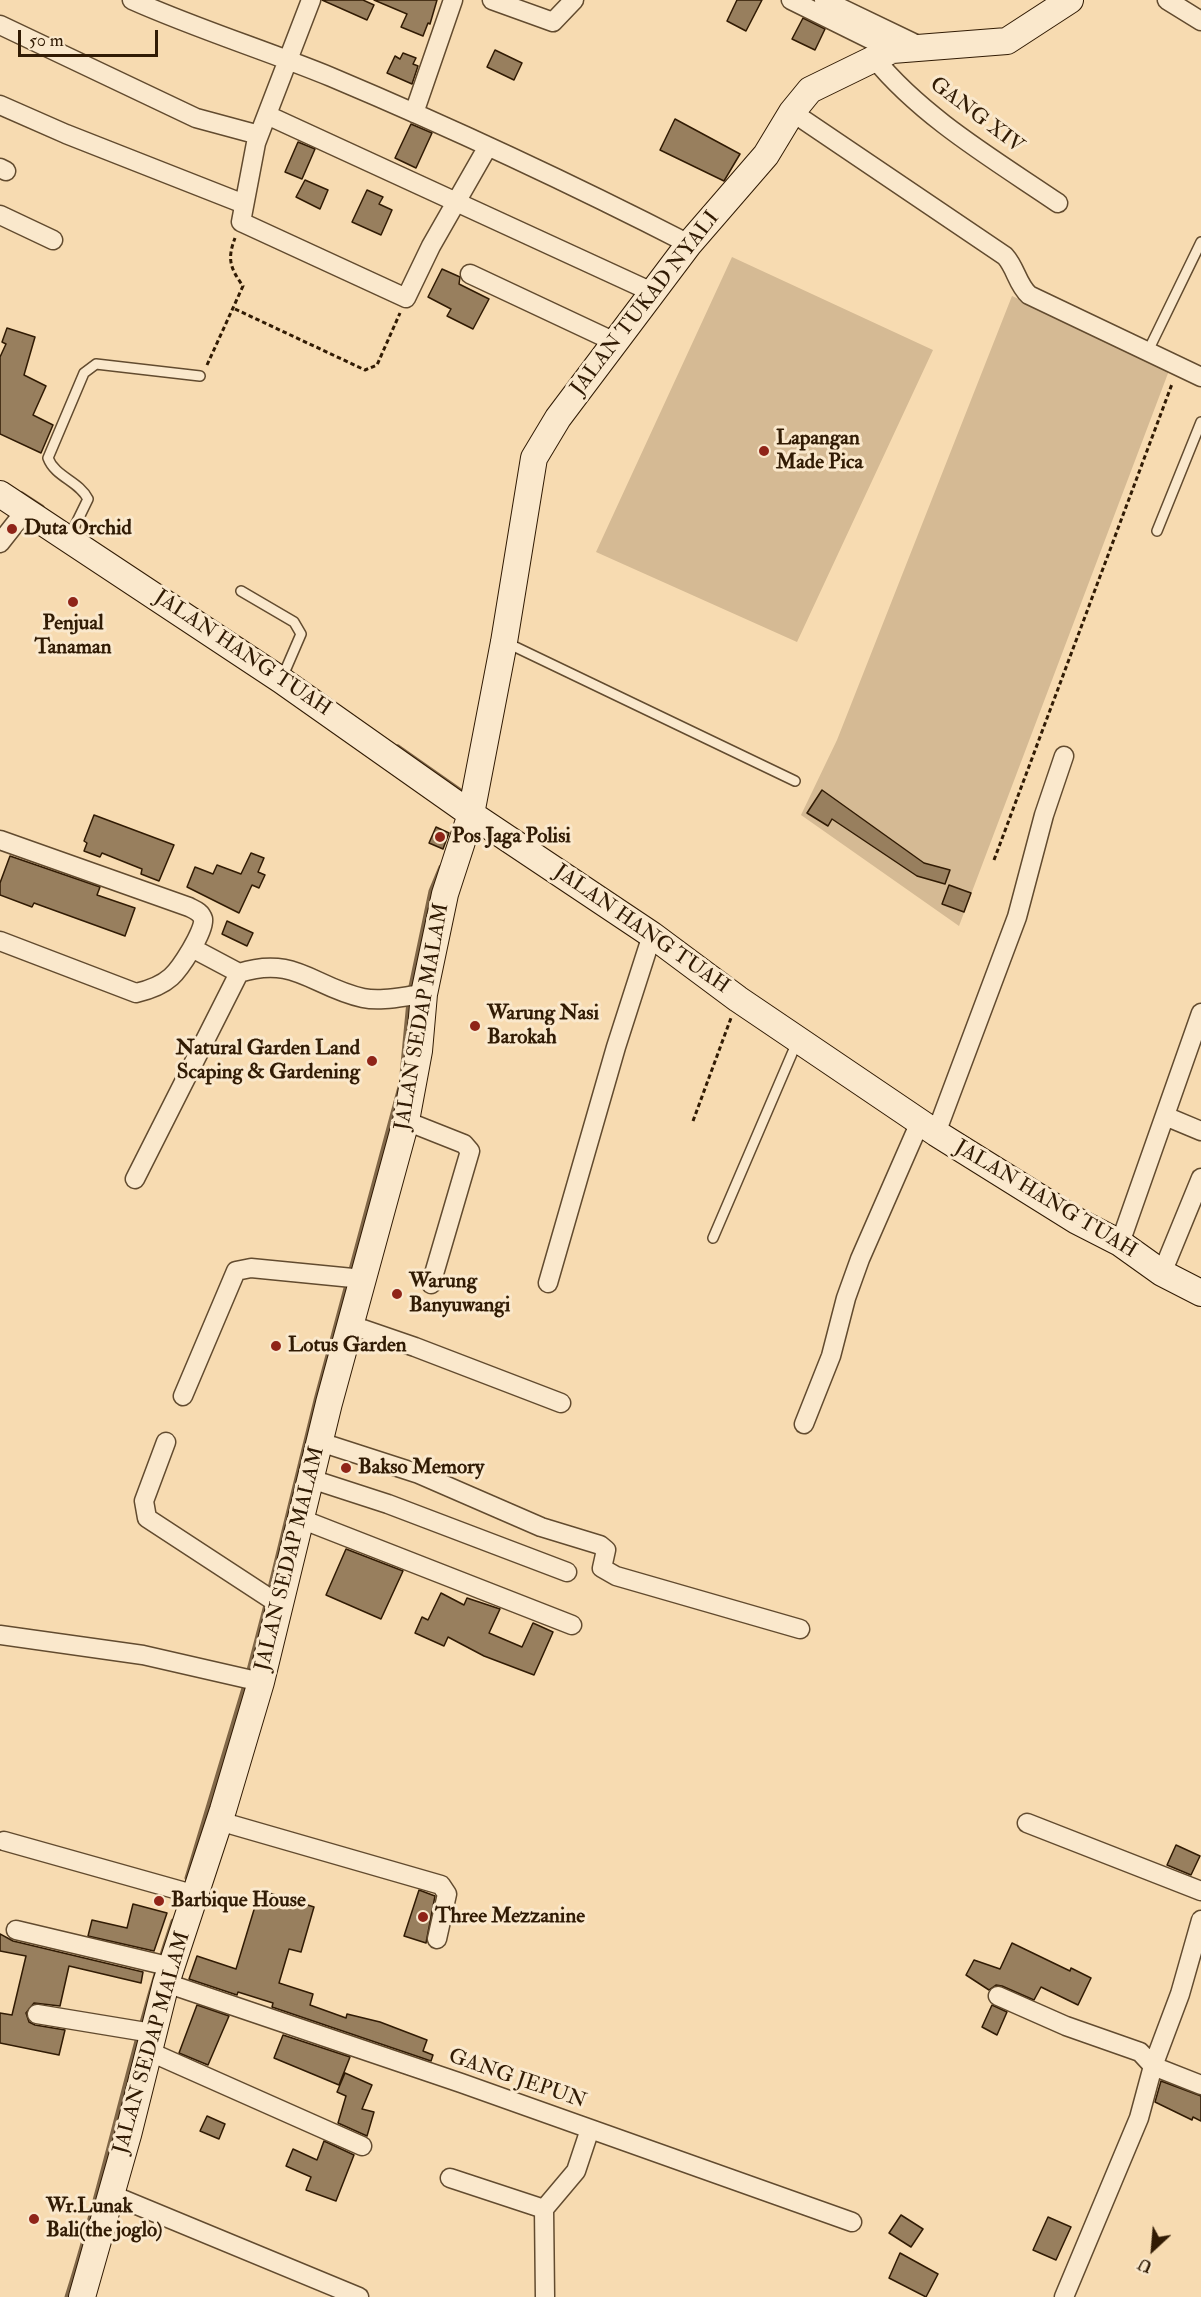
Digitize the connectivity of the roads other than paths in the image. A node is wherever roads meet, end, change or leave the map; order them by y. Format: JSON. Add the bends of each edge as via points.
{"nodes":[{"id":1,"x":132,"y":0,"type":"edge"},
{"id":2,"x":311,"y":0,"type":"edge"},
{"id":3,"x":453,"y":0,"type":"edge"},
{"id":4,"x":492,"y":0,"type":"edge"},
{"id":5,"x":574,"y":0,"type":"edge"},
{"id":6,"x":791,"y":0,"type":"edge"},
{"id":7,"x":825,"y":0,"type":"edge"},
{"id":8,"x":1070,"y":0,"type":"edge"},
{"id":9,"x":1167,"y":0,"type":"edge"},
{"id":10,"x":1201,"y":21,"type":"edge"},
{"id":11,"x":0,"y":25,"type":"edge"},
{"id":12,"x":923,"y":48,"type":"junction"},
{"id":13,"x":883,"y":54,"type":"junction"},
{"id":14,"x":290,"y":60,"type":"junction"},
{"id":15,"x":0,"y":105,"type":"edge"},
{"id":16,"x":792,"y":112,"type":"junction"},
{"id":17,"x":414,"y":113,"type":"junction"},
{"id":18,"x":267,"y":116,"type":"junction"},
{"id":19,"x":259,"y":135,"type":"junction"},
{"id":20,"x":487,"y":148,"type":"junction"},
{"id":21,"x":455,"y":202,"type":"junction"},
{"id":22,"x":1058,"y":203,"type":"dead end"},
{"id":23,"x":243,"y":213,"type":"junction"},
{"id":24,"x":0,"y":216,"type":"edge"},
{"id":25,"x":54,"y":240,"type":"dead end"},
{"id":26,"x":1201,"y":242,"type":"edge"},
{"id":27,"x":689,"y":244,"type":"junction"},
{"id":28,"x":470,"y":274,"type":"dead end"},
{"id":29,"x":652,"y":292,"type":"junction"},
{"id":30,"x":617,"y":343,"type":"junction"},
{"id":31,"x":1148,"y":351,"type":"junction"},
{"id":32,"x":200,"y":375,"type":"road end"},
{"id":33,"x":1201,"y":377,"type":"edge"},
{"id":34,"x":1201,"y":422,"type":"edge"},
{"id":35,"x":0,"y":494,"type":"edge"},
{"id":36,"x":26,"y":510,"type":"junction"},
{"id":37,"x":1157,"y":531,"type":"dead end"},
{"id":38,"x":69,"y":538,"type":"junction"},
{"id":39,"x":0,"y":543,"type":"edge"},
{"id":40,"x":241,"y":591,"type":"dead end"},
{"id":41,"x":504,"y":642,"type":"junction"},
{"id":42,"x":281,"y":680,"type":"junction"},
{"id":43,"x":1064,"y":756,"type":"dead end"},
{"id":44,"x":795,"y":781,"type":"dead end"},
{"id":45,"x":471,"y":814,"type":"junction"},
{"id":46,"x":0,"y":840,"type":"edge"},
{"id":47,"x":652,"y":935,"type":"junction"},
{"id":48,"x":0,"y":940,"type":"edge"},
{"id":49,"x":192,"y":948,"type":"junction"},
{"id":50,"x":239,"y":973,"type":"junction"},
{"id":51,"x":416,"y":995,"type":"junction"},
{"id":52,"x":1201,"y":1013,"type":"edge"},
{"id":53,"x":798,"y":1039,"type":"junction"},
{"id":54,"x":1165,"y":1116,"type":"junction"},
{"id":55,"x":406,"y":1121,"type":"junction"},
{"id":56,"x":928,"y":1127,"type":"junction"},
{"id":57,"x":1201,"y":1131,"type":"edge"},
{"id":58,"x":1201,"y":1178,"type":"edge"},
{"id":59,"x":135,"y":1179,"type":"dead end"},
{"id":60,"x":713,"y":1238,"type":"dead end"},
{"id":61,"x":1120,"y":1243,"type":"junction"},
{"id":62,"x":1162,"y":1273,"type":"junction"},
{"id":63,"x":352,"y":1278,"type":"junction"},
{"id":64,"x":548,"y":1283,"type":"dead end"},
{"id":65,"x":431,"y":1284,"type":"dead end"},
{"id":66,"x":1201,"y":1293,"type":"edge"},
{"id":67,"x":351,"y":1325,"type":"junction"},
{"id":68,"x":183,"y":1396,"type":"dead end"},
{"id":69,"x":561,"y":1403,"type":"dead end"},
{"id":70,"x":804,"y":1424,"type":"dead end"},
{"id":71,"x":165,"y":1442,"type":"dead end"},
{"id":72,"x":320,"y":1442,"type":"junction"},
{"id":73,"x":311,"y":1479,"type":"junction"},
{"id":74,"x":301,"y":1519,"type":"junction"},
{"id":75,"x":567,"y":1572,"type":"dead end"},
{"id":76,"x":276,"y":1603,"type":"junction"},
{"id":77,"x":572,"y":1624,"type":"dead end"},
{"id":78,"x":800,"y":1629,"type":"dead end"},
{"id":79,"x":0,"y":1635,"type":"edge"},
{"id":80,"x":251,"y":1679,"type":"junction"},
{"id":81,"x":219,"y":1821,"type":"junction"},
{"id":82,"x":1027,"y":1823,"type":"dead end"},
{"id":83,"x":4,"y":1841,"type":"dead end"},
{"id":84,"x":1201,"y":1891,"type":"edge"},
{"id":85,"x":185,"y":1892,"type":"junction"},
{"id":86,"x":1201,"y":1920,"type":"edge"},
{"id":87,"x":16,"y":1930,"type":"dead end"},
{"id":88,"x":437,"y":1939,"type":"dead end"},
{"id":89,"x":164,"y":1970,"type":"junction"},
{"id":90,"x":998,"y":1996,"type":"dead end"},
{"id":91,"x":37,"y":2014,"type":"dead end"},
{"id":92,"x":145,"y":2036,"type":"junction"},
{"id":93,"x":1153,"y":2066,"type":"junction"},
{"id":94,"x":1201,"y":2085,"type":"edge"},
{"id":95,"x":590,"y":2129,"type":"junction"},
{"id":96,"x":362,"y":2146,"type":"dead end"},
{"id":97,"x":450,"y":2178,"type":"dead end"},
{"id":98,"x":110,"y":2194,"type":"junction"},
{"id":99,"x":544,"y":2209,"type":"junction"},
{"id":100,"x":852,"y":2222,"type":"dead end"},
{"id":101,"x":83,"y":2296,"type":"edge"},
{"id":102,"x":359,"y":2297,"type":"edge"},
{"id":103,"x":545,"y":2297,"type":"edge"},
{"id":104,"x":1064,"y":2297,"type":"edge"}],
"edges":[{"from":1,"to":14,"type":"street"},
{"from":2,"to":14,"type":"street"},
{"from":3,"to":17,"type":"street"},
{"from":4,"to":5,"type":"street","via":[[554,22]]},
{"from":6,"to":13,"type":"street","name":"GANG XIV"},
{"from":7,"to":12,"type":"street"},
{"from":8,"to":12,"type":"street","name":"JALAN TUKAD NYALI","via":[[1007,41]]},
{"from":9,"to":10,"type":"street"},
{"from":11,"to":19,"type":"street","via":[[196,118]]},
{"from":12,"to":13,"type":"street","name":"JALAN TUKAD NYALI"},
{"from":13,"to":16,"type":"street","name":"JALAN TUKAD NYALI","via":[[810,90]]},
{"from":13,"to":22,"type":"street","name":"GANG XIV","via":[[909,94],[969,142]]},
{"from":14,"to":17,"type":"street"},
{"from":14,"to":18,"type":"street"},
{"from":15,"to":23,"type":"street"},
{"from":16,"to":27,"type":"street","name":"JALAN TUKAD NYALI","via":[[766,155]]},
{"from":16,"to":31,"type":"street","via":[[1005,256],[1029,295]]},
{"from":17,"to":20,"type":"street"},
{"from":18,"to":19,"type":"street"},
{"from":18,"to":21,"type":"street"},
{"from":19,"to":23,"type":"street"},
{"from":20,"to":21,"type":"street"},
{"from":20,"to":27,"type":"street"},
{"from":21,"to":23,"type":"street","via":[[406,298]]},
{"from":21,"to":29,"type":"street"},
{"from":24,"to":25,"type":"street"},
{"from":26,"to":31,"type":"lane"},
{"from":27,"to":29,"type":"street","name":"JALAN TUKAD NYALI"},
{"from":28,"to":30,"type":"street"},
{"from":29,"to":30,"type":"street","name":"JALAN TUKAD NYALI"},
{"from":30,"to":41,"type":"street","name":"JALAN TUKAD NYALI","via":[[558,418],[534,459]]},
{"from":31,"to":33,"type":"street"},
{"from":32,"to":38,"type":"lane","via":[[96,364],[84,373],[48,458],[52,468],[84,490],[88,499]]},
{"from":34,"to":37,"type":"lane"},
{"from":35,"to":36,"type":"street","name":"JALAN HANG TUAH"},
{"from":36,"to":38,"type":"street","name":"JALAN HANG TUAH"},
{"from":36,"to":39,"type":"street"},
{"from":38,"to":42,"type":"street","name":"JALAN HANG TUAH"},
{"from":40,"to":42,"type":"lane","via":[[294,622],[301,634]]},
{"from":41,"to":44,"type":"lane"},
{"from":41,"to":45,"type":"street","name":"JALAN TUKAD NYALI"},
{"from":42,"to":45,"type":"street","name":"JALAN HANG TUAH"},
{"from":43,"to":56,"type":"street","via":[[1017,917]]},
{"from":45,"to":47,"type":"street","name":"JALAN HANG TUAH"},
{"from":45,"to":51,"type":"street","name":"JALAN SEDAP MALAM"},
{"from":46,"to":49,"type":"street","via":[[200,913],[202,930]]},
{"from":47,"to":53,"type":"street","name":"JALAN HANG TUAH"},
{"from":47,"to":64,"type":"street"},
{"from":48,"to":49,"type":"street","via":[[136,993],[150,990],[172,976]]},
{"from":49,"to":50,"type":"street"},
{"from":50,"to":51,"type":"street","via":[[274,966],[366,999]]},
{"from":50,"to":59,"type":"street"},
{"from":51,"to":55,"type":"street","name":"JALAN SEDAP MALAM","via":[[419,1051]]},
{"from":52,"to":54,"type":"street"},
{"from":53,"to":56,"type":"street","name":"JALAN HANG TUAH"},
{"from":53,"to":60,"type":"lane"},
{"from":54,"to":57,"type":"street"},
{"from":54,"to":61,"type":"street"},
{"from":55,"to":63,"type":"street","name":"JALAN SEDAP MALAM"},
{"from":55,"to":65,"type":"street","via":[[464,1144],[470,1151]]},
{"from":56,"to":61,"type":"street","name":"JALAN HANG TUAH","via":[[1077,1221]]},
{"from":56,"to":70,"type":"street","via":[[861,1259],[831,1356]]},
{"from":58,"to":62,"type":"street"},
{"from":61,"to":62,"type":"street","name":"JALAN HANG TUAH"},
{"from":62,"to":66,"type":"street","name":"JALAN HANG TUAH"},
{"from":63,"to":67,"type":"street","name":"JALAN SEDAP MALAM"},
{"from":63,"to":68,"type":"street","via":[[251,1268],[236,1271]]},
{"from":67,"to":69,"type":"street"},
{"from":67,"to":72,"type":"street","name":"JALAN SEDAP MALAM"},
{"from":71,"to":76,"type":"street","via":[[144,1501],[147,1518]]},
{"from":72,"to":73,"type":"street","name":"JALAN SEDAP MALAM"},
{"from":72,"to":78,"type":"street","via":[[419,1474],[541,1527],[600,1545],[606,1550],[602,1568],[616,1576]]},
{"from":73,"to":74,"type":"street","name":"JALAN SEDAP MALAM"},
{"from":73,"to":75,"type":"street"},
{"from":74,"to":76,"type":"street","name":"JALAN SEDAP MALAM"},
{"from":74,"to":77,"type":"street"},
{"from":76,"to":80,"type":"street","name":"JALAN SEDAP MALAM"},
{"from":79,"to":80,"type":"street","via":[[143,1655]]},
{"from":80,"to":81,"type":"street","name":"JALAN SEDAP MALAM"},
{"from":81,"to":85,"type":"street","name":"JALAN SEDAP MALAM"},
{"from":81,"to":88,"type":"street","via":[[441,1885],[447,1894]]},
{"from":82,"to":84,"type":"street"},
{"from":83,"to":85,"type":"street"},
{"from":85,"to":89,"type":"street","name":"JALAN SEDAP MALAM"},
{"from":86,"to":93,"type":"street","via":[[1180,1994]]},
{"from":87,"to":89,"type":"street","name":"GANG JEPUN"},
{"from":89,"to":92,"type":"street","name":"JALAN SEDAP MALAM"},
{"from":89,"to":95,"type":"street","name":"GANG JEPUN"},
{"from":90,"to":93,"type":"street","via":[[1140,2052]]},
{"from":91,"to":92,"type":"street"},
{"from":92,"to":96,"type":"street"},
{"from":92,"to":98,"type":"street","name":"JALAN SEDAP MALAM","via":[[128,2135]]},
{"from":93,"to":94,"type":"street"},
{"from":93,"to":104,"type":"street","via":[[1139,2118]]},
{"from":95,"to":99,"type":"street","via":[[576,2171]]},
{"from":95,"to":100,"type":"street","name":"GANG JEPUN"},
{"from":97,"to":99,"type":"street"},
{"from":98,"to":101,"type":"street","name":"JALAN SEDAP MALAM"},
{"from":98,"to":102,"type":"street"},
{"from":99,"to":103,"type":"street"}]}
